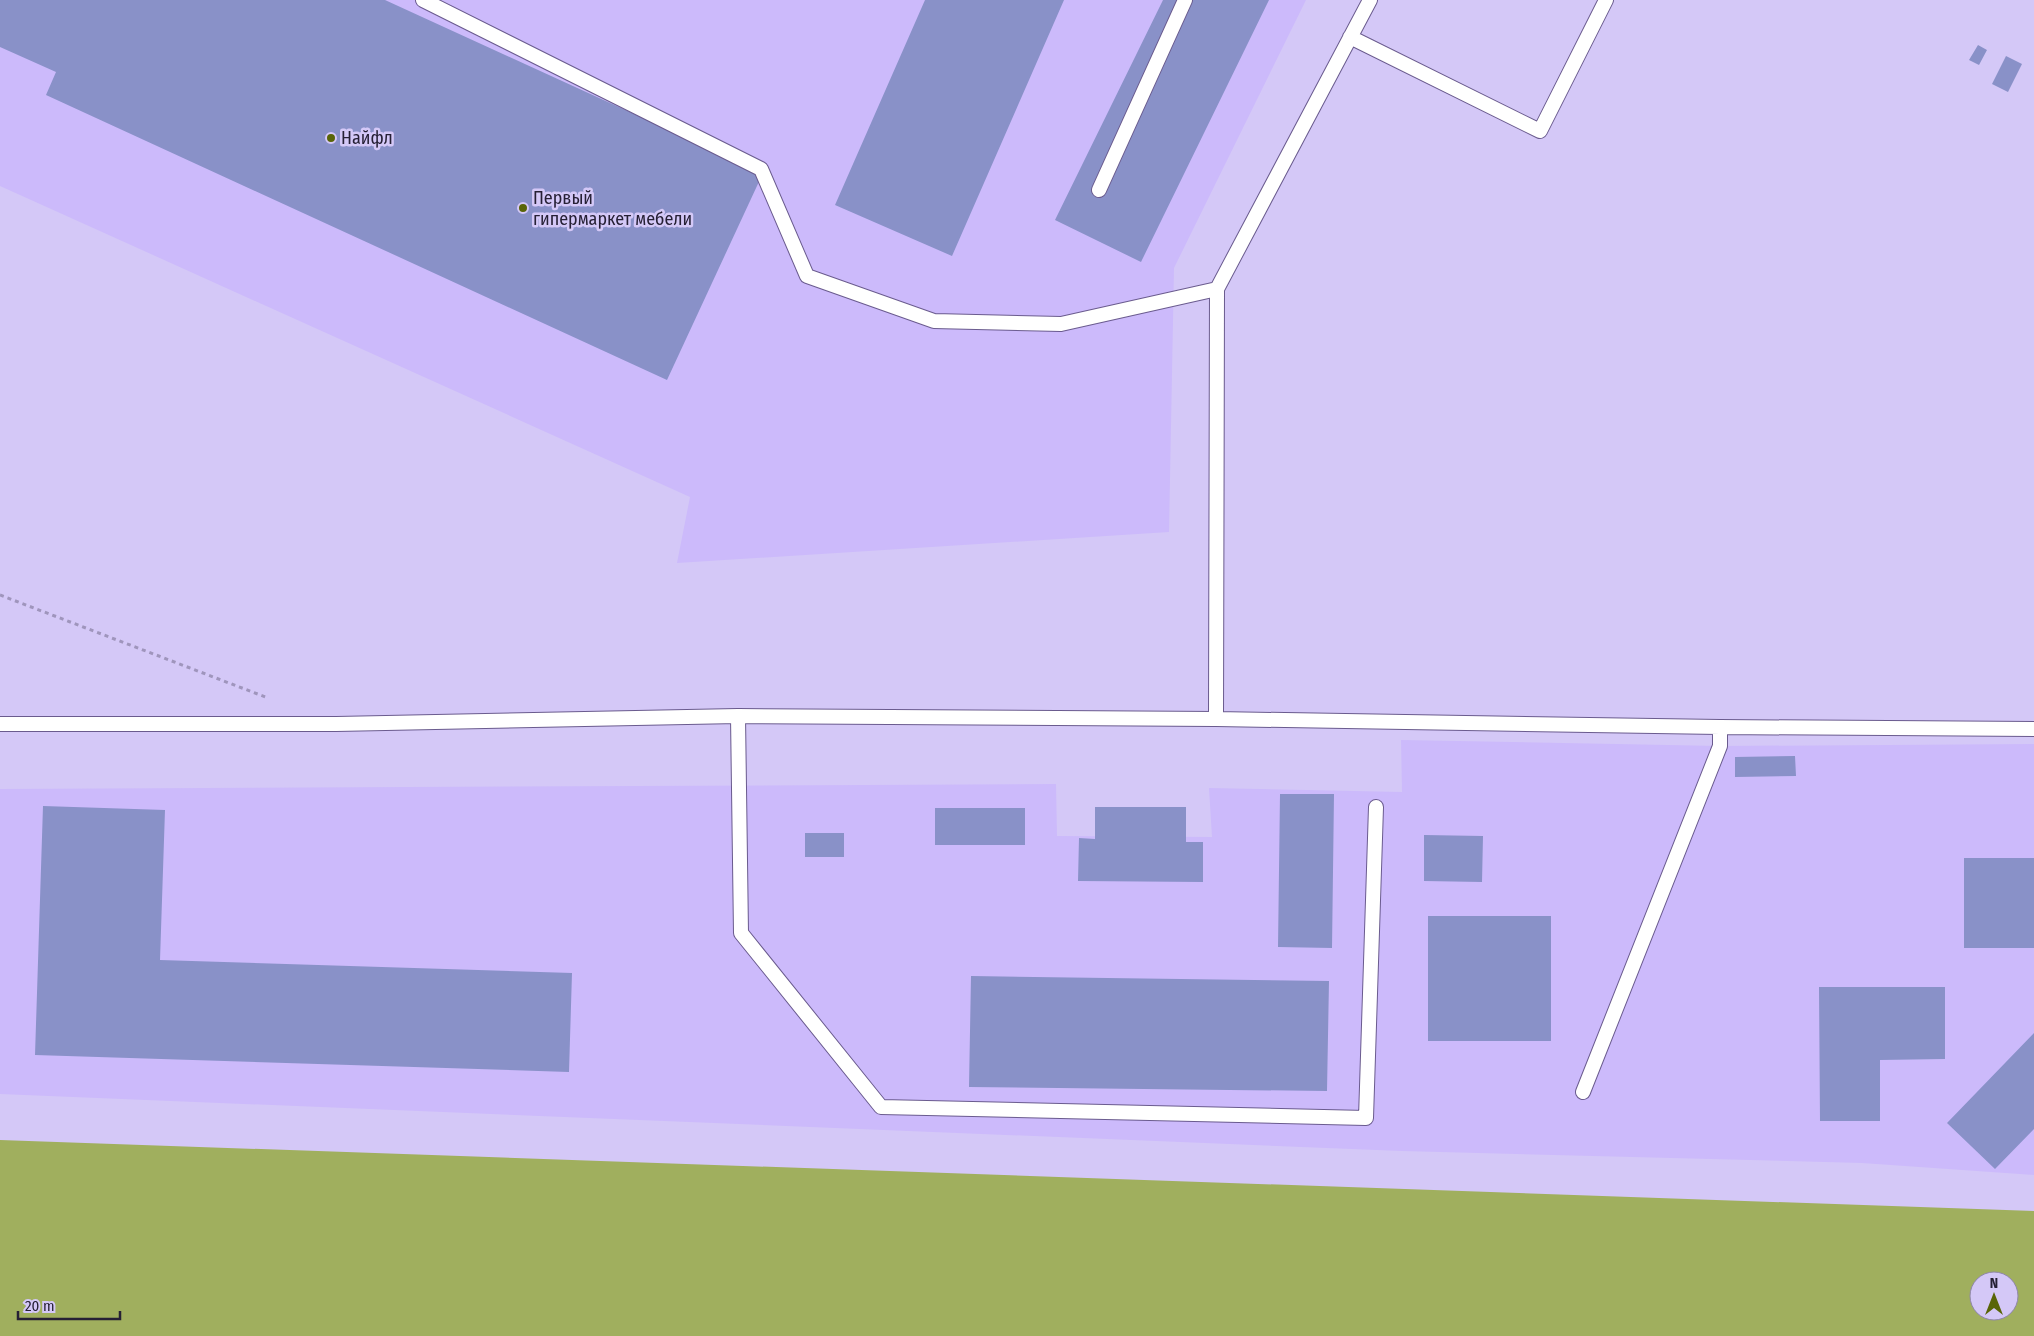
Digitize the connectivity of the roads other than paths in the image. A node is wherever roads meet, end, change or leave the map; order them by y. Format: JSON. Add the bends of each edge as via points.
{"nodes":[{"id":1,"x":423,"y":0,"type":"edge"},
{"id":2,"x":1185,"y":0,"type":"edge"},
{"id":3,"x":1370,"y":0,"type":"edge"},
{"id":4,"x":1606,"y":0,"type":"edge"},
{"id":5,"x":1350,"y":37,"type":"junction"},
{"id":6,"x":1099,"y":190,"type":"dead end"},
{"id":7,"x":1217,"y":289,"type":"junction"},
{"id":8,"x":738,"y":716,"type":"junction"},
{"id":9,"x":1216,"y":719,"type":"junction"},
{"id":10,"x":0,"y":724,"type":"edge"},
{"id":11,"x":1720,"y":727,"type":"junction"},
{"id":12,"x":2034,"y":729,"type":"edge"},
{"id":13,"x":1376,"y":807,"type":"dead end"},
{"id":14,"x":1583,"y":1092,"type":"dead end"}],
"edges":[{"from":1,"to":7,"type":"lane","via":[[761,169],[808,276],[934,320],[1061,324]]},
{"from":2,"to":6,"type":"lane"},
{"from":3,"to":5,"type":"lane"},
{"from":4,"to":5,"type":"lane","via":[[1540,131]]},
{"from":5,"to":7,"type":"lane"},
{"from":7,"to":9,"type":"lane"},
{"from":8,"to":9,"type":"lane"},
{"from":8,"to":10,"type":"lane","via":[[336,724]]},
{"from":8,"to":13,"type":"lane","via":[[741,934],[881,1107],[1366,1118]]},
{"from":9,"to":11,"type":"lane"},
{"from":11,"to":12,"type":"lane"},
{"from":11,"to":14,"type":"lane","via":[[1720,746]]}]}
